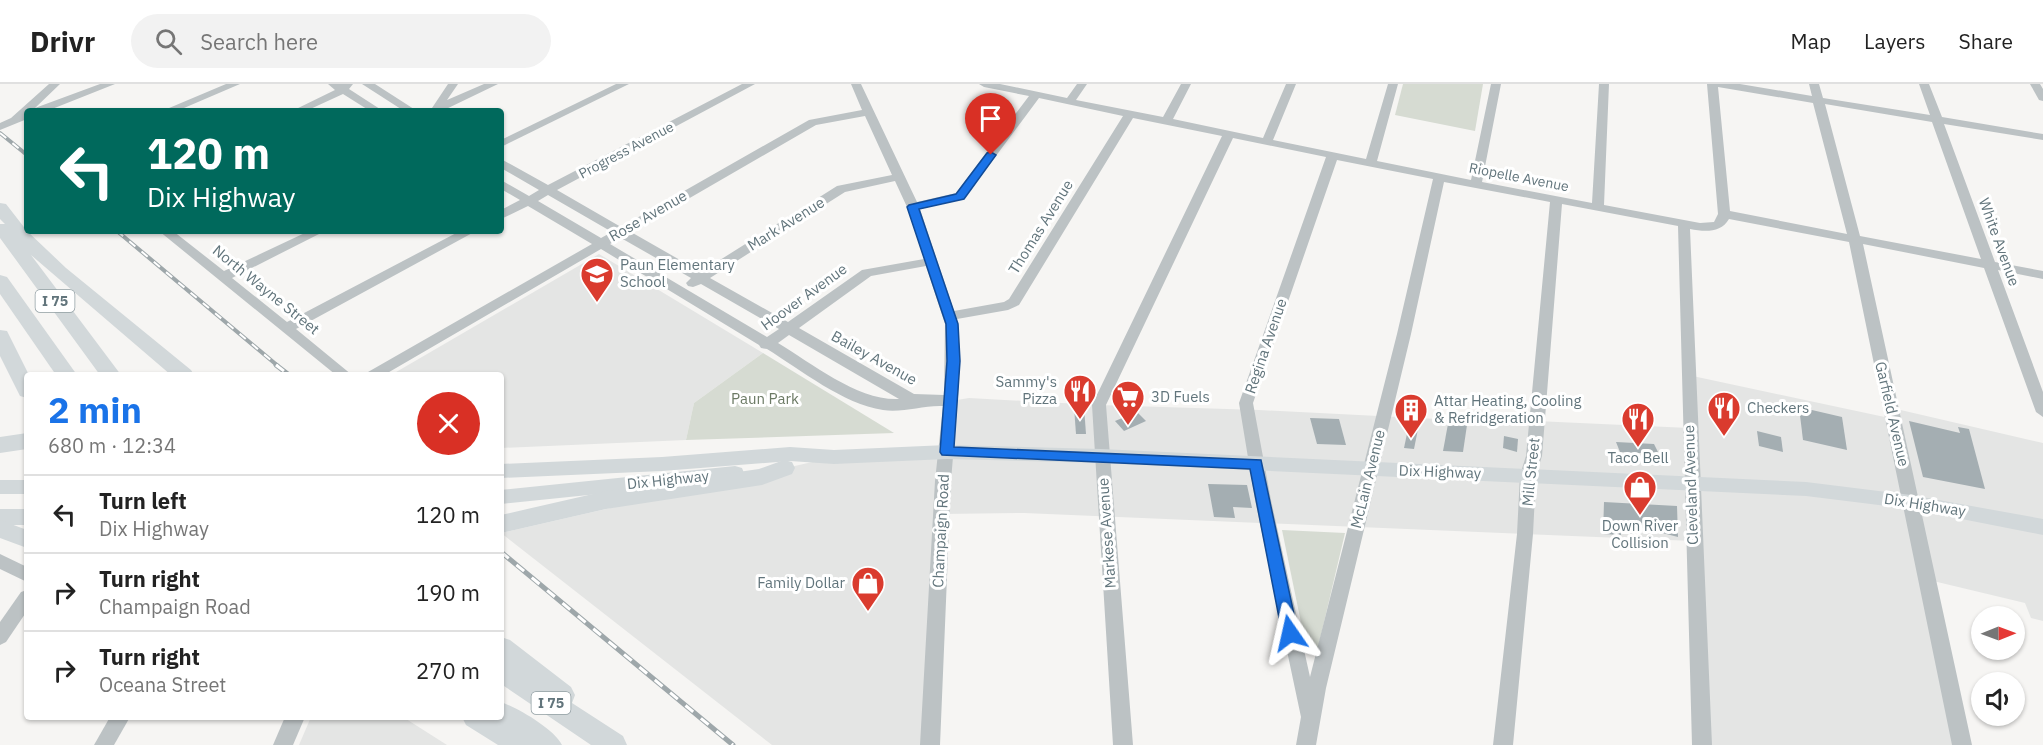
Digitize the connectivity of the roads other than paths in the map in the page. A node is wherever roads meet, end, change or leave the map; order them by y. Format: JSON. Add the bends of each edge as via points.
{"nodes":[{"id":1,"x":55,"y":84,"type":"edge"},
{"id":2,"x":110,"y":84,"type":"edge"},
{"id":3,"x":235,"y":84,"type":"edge"},
{"id":4,"x":367,"y":84,"type":"edge"},
{"id":5,"x":453,"y":84,"type":"edge"},
{"id":6,"x":493,"y":84,"type":"edge"},
{"id":7,"x":624,"y":84,"type":"edge"},
{"id":8,"x":750,"y":84,"type":"edge"},
{"id":9,"x":856,"y":84,"type":"edge"},
{"id":10,"x":984,"y":84,"type":"edge"},
{"id":11,"x":1082,"y":84,"type":"edge"},
{"id":12,"x":1186,"y":84,"type":"edge"},
{"id":13,"x":1291,"y":84,"type":"edge"},
{"id":14,"x":1393,"y":84,"type":"edge"},
{"id":15,"x":1496,"y":84,"type":"edge"},
{"id":16,"x":1604,"y":84,"type":"edge"},
{"id":17,"x":1712,"y":84,"type":"edge"},
{"id":18,"x":1720,"y":84,"type":"edge"},
{"id":19,"x":1814,"y":84,"type":"edge"},
{"id":20,"x":1924,"y":84,"type":"edge"},
{"id":21,"x":2036,"y":84,"type":"edge"},
{"id":22,"x":342,"y":86,"type":"edge"},
{"id":23,"x":1036,"y":95,"type":"junction"},
{"id":24,"x":2043,"y":98,"type":"edge"},
{"id":25,"x":1817,"y":100,"type":"junction"},
{"id":26,"x":1069,"y":102,"type":"junction"},
{"id":27,"x":32,"y":108,"type":"edge"},
{"id":28,"x":45,"y":108,"type":"edge"},
{"id":29,"x":174,"y":108,"type":"edge"},
{"id":30,"x":302,"y":108,"type":"edge"},
{"id":31,"x":374,"y":108,"type":"edge"},
{"id":32,"x":407,"y":108,"type":"edge"},
{"id":33,"x":436,"y":108,"type":"edge"},
{"id":34,"x":441,"y":108,"type":"edge"},
{"id":35,"x":869,"y":112,"type":"junction"},
{"id":36,"x":1130,"y":114,"type":"junction"},
{"id":37,"x":23,"y":118,"type":"edge"},
{"id":38,"x":1936,"y":120,"type":"junction"},
{"id":39,"x":1166,"y":121,"type":"junction"},
{"id":40,"x":0,"y":127,"type":"edge"},
{"id":41,"x":1229,"y":134,"type":"junction"},
{"id":42,"x":2043,"y":137,"type":"edge"},
{"id":43,"x":1267,"y":141,"type":"junction"},
{"id":44,"x":504,"y":143,"type":"edge"},
{"id":45,"x":1333,"y":155,"type":"junction"},
{"id":46,"x":1371,"y":163,"type":"junction"},
{"id":47,"x":504,"y":165,"type":"edge"},
{"id":48,"x":899,"y":177,"type":"junction"},
{"id":49,"x":1439,"y":177,"type":"junction"},
{"id":50,"x":1476,"y":184,"type":"junction"},
{"id":51,"x":504,"y":186,"type":"edge"},
{"id":52,"x":548,"y":190,"type":"junction"},
{"id":53,"x":529,"y":200,"type":"junction"},
{"id":54,"x":1556,"y":200,"type":"junction"},
{"id":55,"x":913,"y":207,"type":"junction"},
{"id":56,"x":0,"y":208,"type":"edge"},
{"id":57,"x":1598,"y":208,"type":"junction"},
{"id":58,"x":504,"y":213,"type":"edge"},
{"id":59,"x":1724,"y":214,"type":"junction"},
{"id":60,"x":1684,"y":224,"type":"junction"},
{"id":61,"x":0,"y":225,"type":"edge"},
{"id":62,"x":620,"y":232,"type":"junction"},
{"id":63,"x":169,"y":234,"type":"edge"},
{"id":64,"x":313,"y":234,"type":"edge"},
{"id":65,"x":464,"y":234,"type":"edge"},
{"id":66,"x":1855,"y":239,"type":"junction"},
{"id":67,"x":601,"y":243,"type":"junction"},
{"id":68,"x":932,"y":261,"type":"junction"},
{"id":69,"x":1989,"y":265,"type":"junction"},
{"id":70,"x":2043,"y":275,"type":"edge"},
{"id":71,"x":223,"y":277,"type":"junction"},
{"id":72,"x":701,"y":278,"type":"junction"},
{"id":73,"x":0,"y":281,"type":"edge"},
{"id":74,"x":681,"y":291,"type":"junction"},
{"id":75,"x":951,"y":316,"type":"junction"},
{"id":76,"x":286,"y":327,"type":"junction"},
{"id":77,"x":787,"y":328,"type":"junction"},
{"id":78,"x":0,"y":336,"type":"edge"},
{"id":79,"x":766,"y":345,"type":"junction"},
{"id":80,"x":65,"y":372,"type":"edge"},
{"id":81,"x":109,"y":372,"type":"edge"},
{"id":82,"x":180,"y":372,"type":"edge"},
{"id":83,"x":341,"y":372,"type":"edge"},
{"id":84,"x":377,"y":372,"type":"edge"},
{"id":85,"x":24,"y":385,"type":"edge"},
{"id":86,"x":951,"y":401,"type":"junction"},
{"id":87,"x":2043,"y":412,"type":"edge"},
{"id":88,"x":24,"y":441,"type":"edge"},
{"id":89,"x":0,"y":445,"type":"edge"},
{"id":90,"x":947,"y":452,"type":"junction"},
{"id":91,"x":1101,"y":456,"type":"junction"},
{"id":92,"x":834,"y":457,"type":"junction"},
{"id":93,"x":1256,"y":464,"type":"junction"},
{"id":94,"x":784,"y":468,"type":"junction"},
{"id":95,"x":1370,"y":470,"type":"junction"},
{"id":96,"x":504,"y":471,"type":"edge"},
{"id":97,"x":1528,"y":475,"type":"junction"},
{"id":98,"x":1691,"y":483,"type":"junction"},
{"id":99,"x":24,"y":487,"type":"edge"},
{"id":100,"x":0,"y":488,"type":"edge"},
{"id":101,"x":504,"y":497,"type":"edge"},
{"id":102,"x":1911,"y":502,"type":"junction"},
{"id":103,"x":0,"y":517,"type":"edge"},
{"id":104,"x":24,"y":517,"type":"edge"},
{"id":105,"x":504,"y":523,"type":"edge"},
{"id":106,"x":2043,"y":527,"type":"edge"},
{"id":107,"x":0,"y":529,"type":"edge"},
{"id":108,"x":24,"y":538,"type":"edge"},
{"id":109,"x":0,"y":561,"type":"edge"},
{"id":110,"x":24,"y":573,"type":"edge"},
{"id":111,"x":24,"y":601,"type":"edge"},
{"id":112,"x":0,"y":637,"type":"edge"},
{"id":113,"x":504,"y":650,"type":"edge"},
{"id":114,"x":504,"y":672,"type":"edge"},
{"id":115,"x":504,"y":716,"type":"edge"},
{"id":116,"x":1309,"y":717,"type":"junction"},
{"id":117,"x":118,"y":720,"type":"edge"},
{"id":118,"x":294,"y":720,"type":"edge"},
{"id":119,"x":480,"y":720,"type":"edge"},
{"id":120,"x":607,"y":741,"type":"edge"},
{"id":121,"x":104,"y":745,"type":"edge"},
{"id":122,"x":283,"y":745,"type":"edge"},
{"id":123,"x":522,"y":745,"type":"edge"},
{"id":124,"x":548,"y":745,"type":"edge"},
{"id":125,"x":930,"y":745,"type":"edge"},
{"id":126,"x":1123,"y":745,"type":"edge"},
{"id":127,"x":1306,"y":745,"type":"edge"},
{"id":128,"x":1503,"y":745,"type":"edge"},
{"id":129,"x":1701,"y":745,"type":"edge"},
{"id":130,"x":1962,"y":745,"type":"edge"}],
"edges":[{"from":1,"to":27,"type":"street"},
{"from":2,"to":28,"type":"street"},
{"from":3,"to":29,"type":"street"},
{"from":4,"to":32,"type":"street"},
{"from":5,"to":33,"type":"street"},
{"from":6,"to":34,"type":"street"},
{"from":7,"to":44,"type":"street"},
{"from":8,"to":52,"type":"street","name":"Progress Avenue"},
{"from":9,"to":35,"type":"street","name":"Champaign Road"},
{"from":10,"to":23,"type":"street","name":"Riopelle Avenue"},
{"from":11,"to":26,"type":"street"},
{"from":12,"to":39,"type":"street"},
{"from":13,"to":43,"type":"street"},
{"from":14,"to":46,"type":"street"},
{"from":15,"to":50,"type":"street"},
{"from":16,"to":57,"type":"street"},
{"from":17,"to":59,"type":"street"},
{"from":18,"to":25,"type":"street"},
{"from":19,"to":25,"type":"street","name":"Garfield Avenue"},
{"from":20,"to":38,"type":"street","name":"White Avenue"},
{"from":21,"to":24,"type":"street"},
{"from":22,"to":30,"type":"street"},
{"from":22,"to":31,"type":"street"},
{"from":23,"to":26,"type":"street","name":"Riopelle Avenue"},
{"from":23,"to":55,"type":"street","via":[[960,196]]},
{"from":25,"to":38,"type":"street"},
{"from":25,"to":66,"type":"street","name":"Garfield Avenue"},
{"from":26,"to":36,"type":"street","name":"Riopelle Avenue"},
{"from":35,"to":48,"type":"street","name":"Champaign Road"},
{"from":35,"to":62,"type":"street","name":"Rose Avenue","via":[[813,122]]},
{"from":36,"to":39,"type":"street","name":"Riopelle Avenue"},
{"from":36,"to":75,"type":"street","name":"Thomas Avenue","via":[[1014,302]]},
{"from":37,"to":40,"type":"street"},
{"from":38,"to":42,"type":"street"},
{"from":38,"to":69,"type":"street","name":"White Avenue"},
{"from":39,"to":41,"type":"street","name":"Riopelle Avenue"},
{"from":41,"to":43,"type":"street","name":"Riopelle Avenue"},
{"from":41,"to":91,"type":"street","name":"Markese Avenue","via":[[1101,398]]},
{"from":43,"to":45,"type":"street","name":"Riopelle Avenue"},
{"from":45,"to":46,"type":"street","name":"Riopelle Avenue"},
{"from":45,"to":93,"type":"street","name":"Regina Avenue","via":[[1246,403]]},
{"from":46,"to":49,"type":"street","name":"Riopelle Avenue"},
{"from":47,"to":52,"type":"street","name":"Bailey Avenue"},
{"from":48,"to":55,"type":"street","name":"Champaign Road"},
{"from":48,"to":72,"type":"street","name":"Mark Avenue","via":[[841,189]]},
{"from":49,"to":50,"type":"street","name":"Riopelle Avenue"},
{"from":49,"to":95,"type":"street","name":"McLain Avenue"},
{"from":50,"to":54,"type":"street","name":"Riopelle Avenue"},
{"from":51,"to":53,"type":"street","name":"Bailey Avenue"},
{"from":52,"to":53,"type":"street","name":"Progress Avenue"},
{"from":52,"to":62,"type":"street","name":"Bailey Avenue"},
{"from":53,"to":58,"type":"street","name":"Progress Avenue"},
{"from":53,"to":67,"type":"street","name":"Bailey Avenue"},
{"from":54,"to":57,"type":"street","name":"Riopelle Avenue"},
{"from":54,"to":97,"type":"street","name":"Mill Street","via":[[1534,456]]},
{"from":55,"to":68,"type":"street","name":"Champaign Road"},
{"from":56,"to":82,"type":"highway","via":[[60,272]]},
{"from":57,"to":60,"type":"street","name":"Riopelle Avenue"},
{"from":59,"to":60,"type":"street","name":"Riopelle Avenue","via":[[1721,223],[1713,227]]},
{"from":59,"to":66,"type":"street"},
{"from":60,"to":98,"type":"street","name":"Cleveland Avenue"},
{"from":61,"to":81,"type":"highway","number":"I 75"},
{"from":62,"to":67,"type":"street","name":"Rose Avenue"},
{"from":62,"to":72,"type":"street","name":"Bailey Avenue"},
{"from":63,"to":71,"type":"street","name":"North Wayne Street"},
{"from":64,"to":71,"type":"street"},
{"from":65,"to":76,"type":"street"},
{"from":66,"to":69,"type":"street"},
{"from":66,"to":102,"type":"street","name":"Garfield Avenue"},
{"from":67,"to":74,"type":"street","name":"Bailey Avenue"},
{"from":67,"to":84,"type":"street","name":"Rose Avenue"},
{"from":68,"to":75,"type":"street","name":"Champaign Road"},
{"from":68,"to":77,"type":"street","name":"Hoover Avenue","via":[[867,273]]},
{"from":69,"to":70,"type":"street"},
{"from":69,"to":87,"type":"street","name":"White Avenue"},
{"from":71,"to":76,"type":"street","name":"North Wayne Street"},
{"from":72,"to":74,"type":"street","name":"Mark Avenue"},
{"from":72,"to":77,"type":"street","name":"Bailey Avenue"},
{"from":73,"to":80,"type":"highway","number":"I 75"},
{"from":74,"to":79,"type":"street","name":"Bailey Avenue"},
{"from":75,"to":86,"type":"street","name":"Champaign Road"},
{"from":76,"to":83,"type":"street","name":"North Wayne Street"},
{"from":77,"to":79,"type":"street","name":"Hoover Avenue"},
{"from":77,"to":86,"type":"street","name":"Bailey Avenue","via":[[911,399]]},
{"from":78,"to":85,"type":"highway"},
{"from":79,"to":86,"type":"street","name":"Bailey Avenue","via":[[866,402],[902,405]]},
{"from":86,"to":90,"type":"street","name":"Champaign Road"},
{"from":88,"to":89,"type":"highway"},
{"from":90,"to":91,"type":"main road","name":"Dix Highway"},
{"from":90,"to":92,"type":"main road","name":"Dix Highway"},
{"from":90,"to":125,"type":"street","name":"Champaign Road"},
{"from":91,"to":93,"type":"main road","name":"Dix Highway"},
{"from":91,"to":126,"type":"street","name":"Markese Avenue"},
{"from":92,"to":94,"type":"main road","name":"Dix Highway"},
{"from":92,"to":96,"type":"main road","name":"Dix Highway","via":[[790,454]]},
{"from":93,"to":95,"type":"main road","name":"Dix Highway"},
{"from":93,"to":116,"type":"street","name":"Regina Avenue"},
{"from":94,"to":101,"type":"main road","name":"Dix Highway"},
{"from":94,"to":105,"type":"highway","via":[[762,477],[606,500]]},
{"from":95,"to":97,"type":"main road","name":"Dix Highway"},
{"from":95,"to":116,"type":"street","name":"McLain Avenue"},
{"from":97,"to":98,"type":"main road","name":"Dix Highway"},
{"from":97,"to":128,"type":"street","name":"Mill Street"},
{"from":98,"to":102,"type":"main road","name":"Dix Highway","via":[[1806,489]]},
{"from":98,"to":129,"type":"street","name":"Cleveland Avenue"},
{"from":99,"to":100,"type":"main road"},
{"from":102,"to":106,"type":"main road","name":"Dix Highway"},
{"from":102,"to":130,"type":"street","name":"Garfield Avenue"},
{"from":103,"to":104,"type":"main road"},
{"from":107,"to":108,"type":"highway"},
{"from":109,"to":110,"type":"street"},
{"from":111,"to":112,"type":"street"},
{"from":113,"to":120,"type":"highway","via":[[586,713]]},
{"from":114,"to":120,"type":"highway","number":"I 75"},
{"from":115,"to":124,"type":"highway","number":"I 75"},
{"from":116,"to":127,"type":"street","name":"McLain Avenue"},
{"from":117,"to":121,"type":"street"},
{"from":118,"to":122,"type":"street"},
{"from":119,"to":123,"type":"highway"}]}
